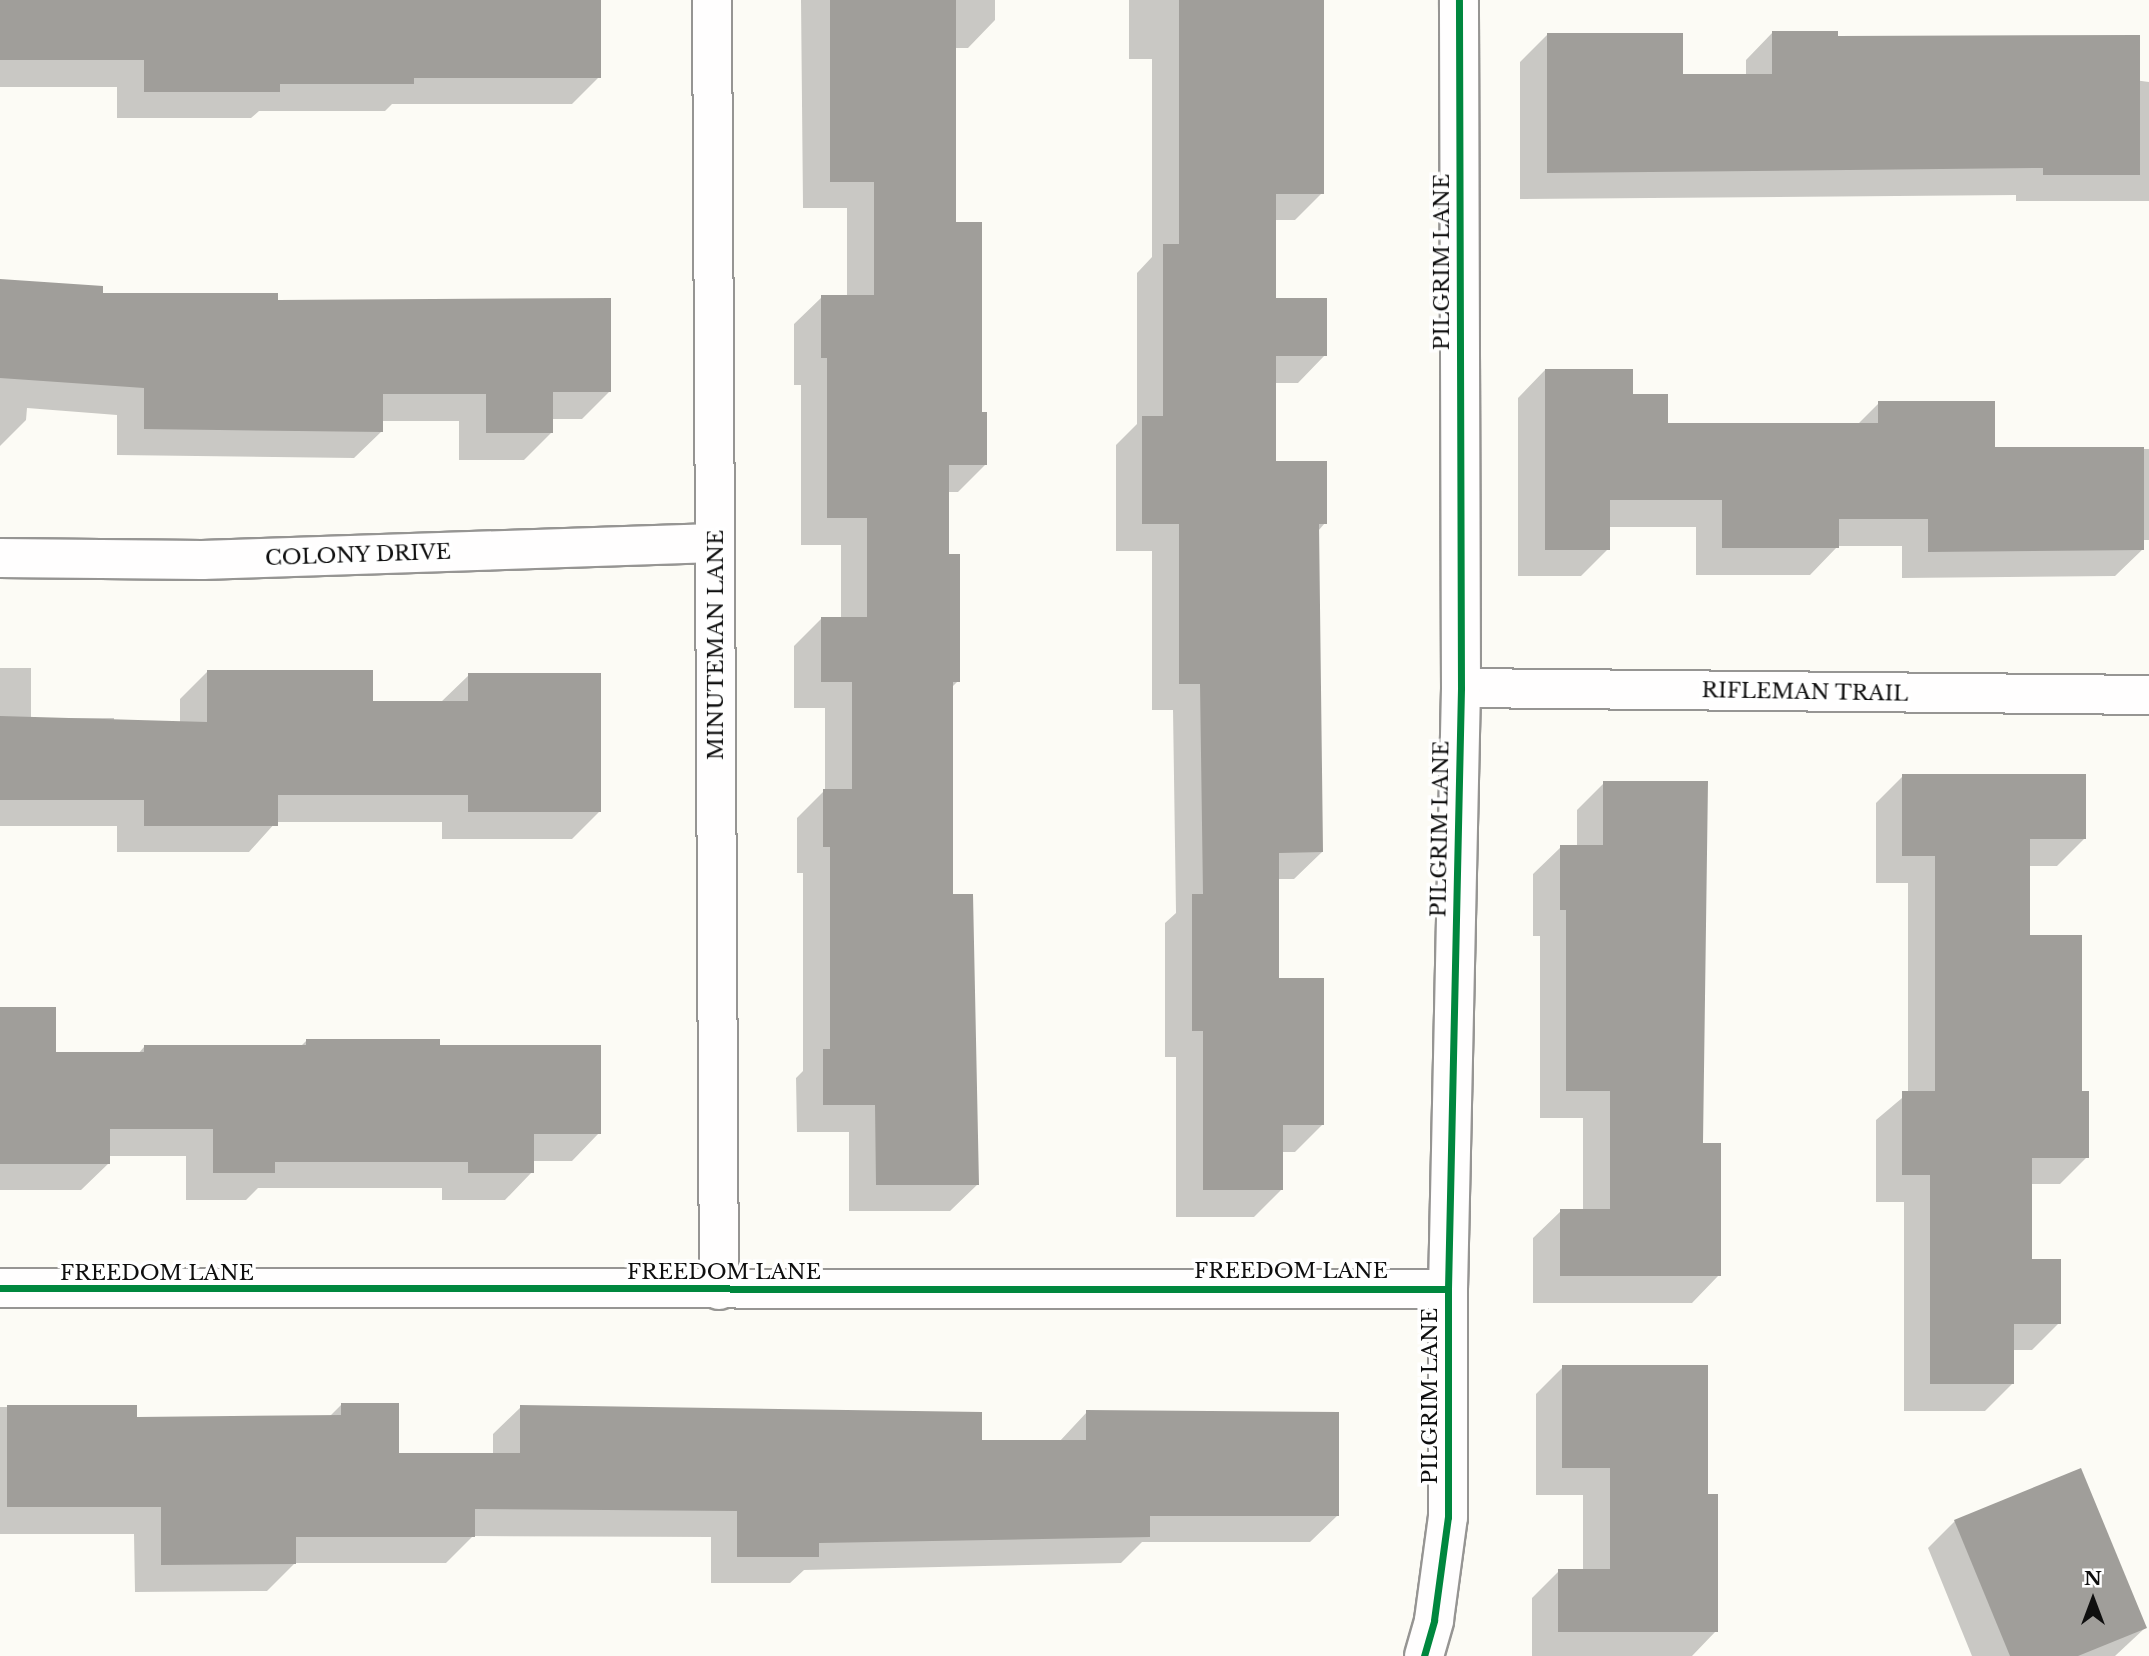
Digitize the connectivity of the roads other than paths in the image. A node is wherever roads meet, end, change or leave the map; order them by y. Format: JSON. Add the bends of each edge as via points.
{"nodes":[{"id":1,"x":712,"y":0,"type":"edge"},
{"id":2,"x":1459,"y":0,"type":"edge"},
{"id":3,"x":715,"y":543,"type":"junction"},
{"id":4,"x":0,"y":558,"type":"edge"},
{"id":5,"x":1461,"y":688,"type":"junction"},
{"id":6,"x":2149,"y":695,"type":"edge"},
{"id":7,"x":0,"y":1288,"type":"edge"},
{"id":8,"x":1448,"y":1289,"type":"junction"},
{"id":9,"x":719,"y":1290,"type":"junction"},
{"id":10,"x":1424,"y":1656,"type":"edge"}],
"edges":[{"from":1,"to":3,"type":"street","name":"MINUTEMAN LANE"},
{"from":2,"to":5,"type":"street","name":"PILGRIM LANE"},
{"from":3,"to":4,"type":"street","name":"COLONY DRIVE","via":[[202,560]]},
{"from":3,"to":9,"type":"street","name":"MINUTEMAN LANE"},
{"from":5,"to":6,"type":"street","name":"RIFLEMAN TRAIL"},
{"from":5,"to":8,"type":"street","name":"PILGRIM LANE"},
{"from":7,"to":9,"type":"street","name":"FREEDOM LANE"},
{"from":8,"to":9,"type":"street","name":"FREEDOM LANE"},
{"from":8,"to":10,"type":"street","name":"PILGRIM LANE","via":[[1448,1517],[1434,1620]]}]}
